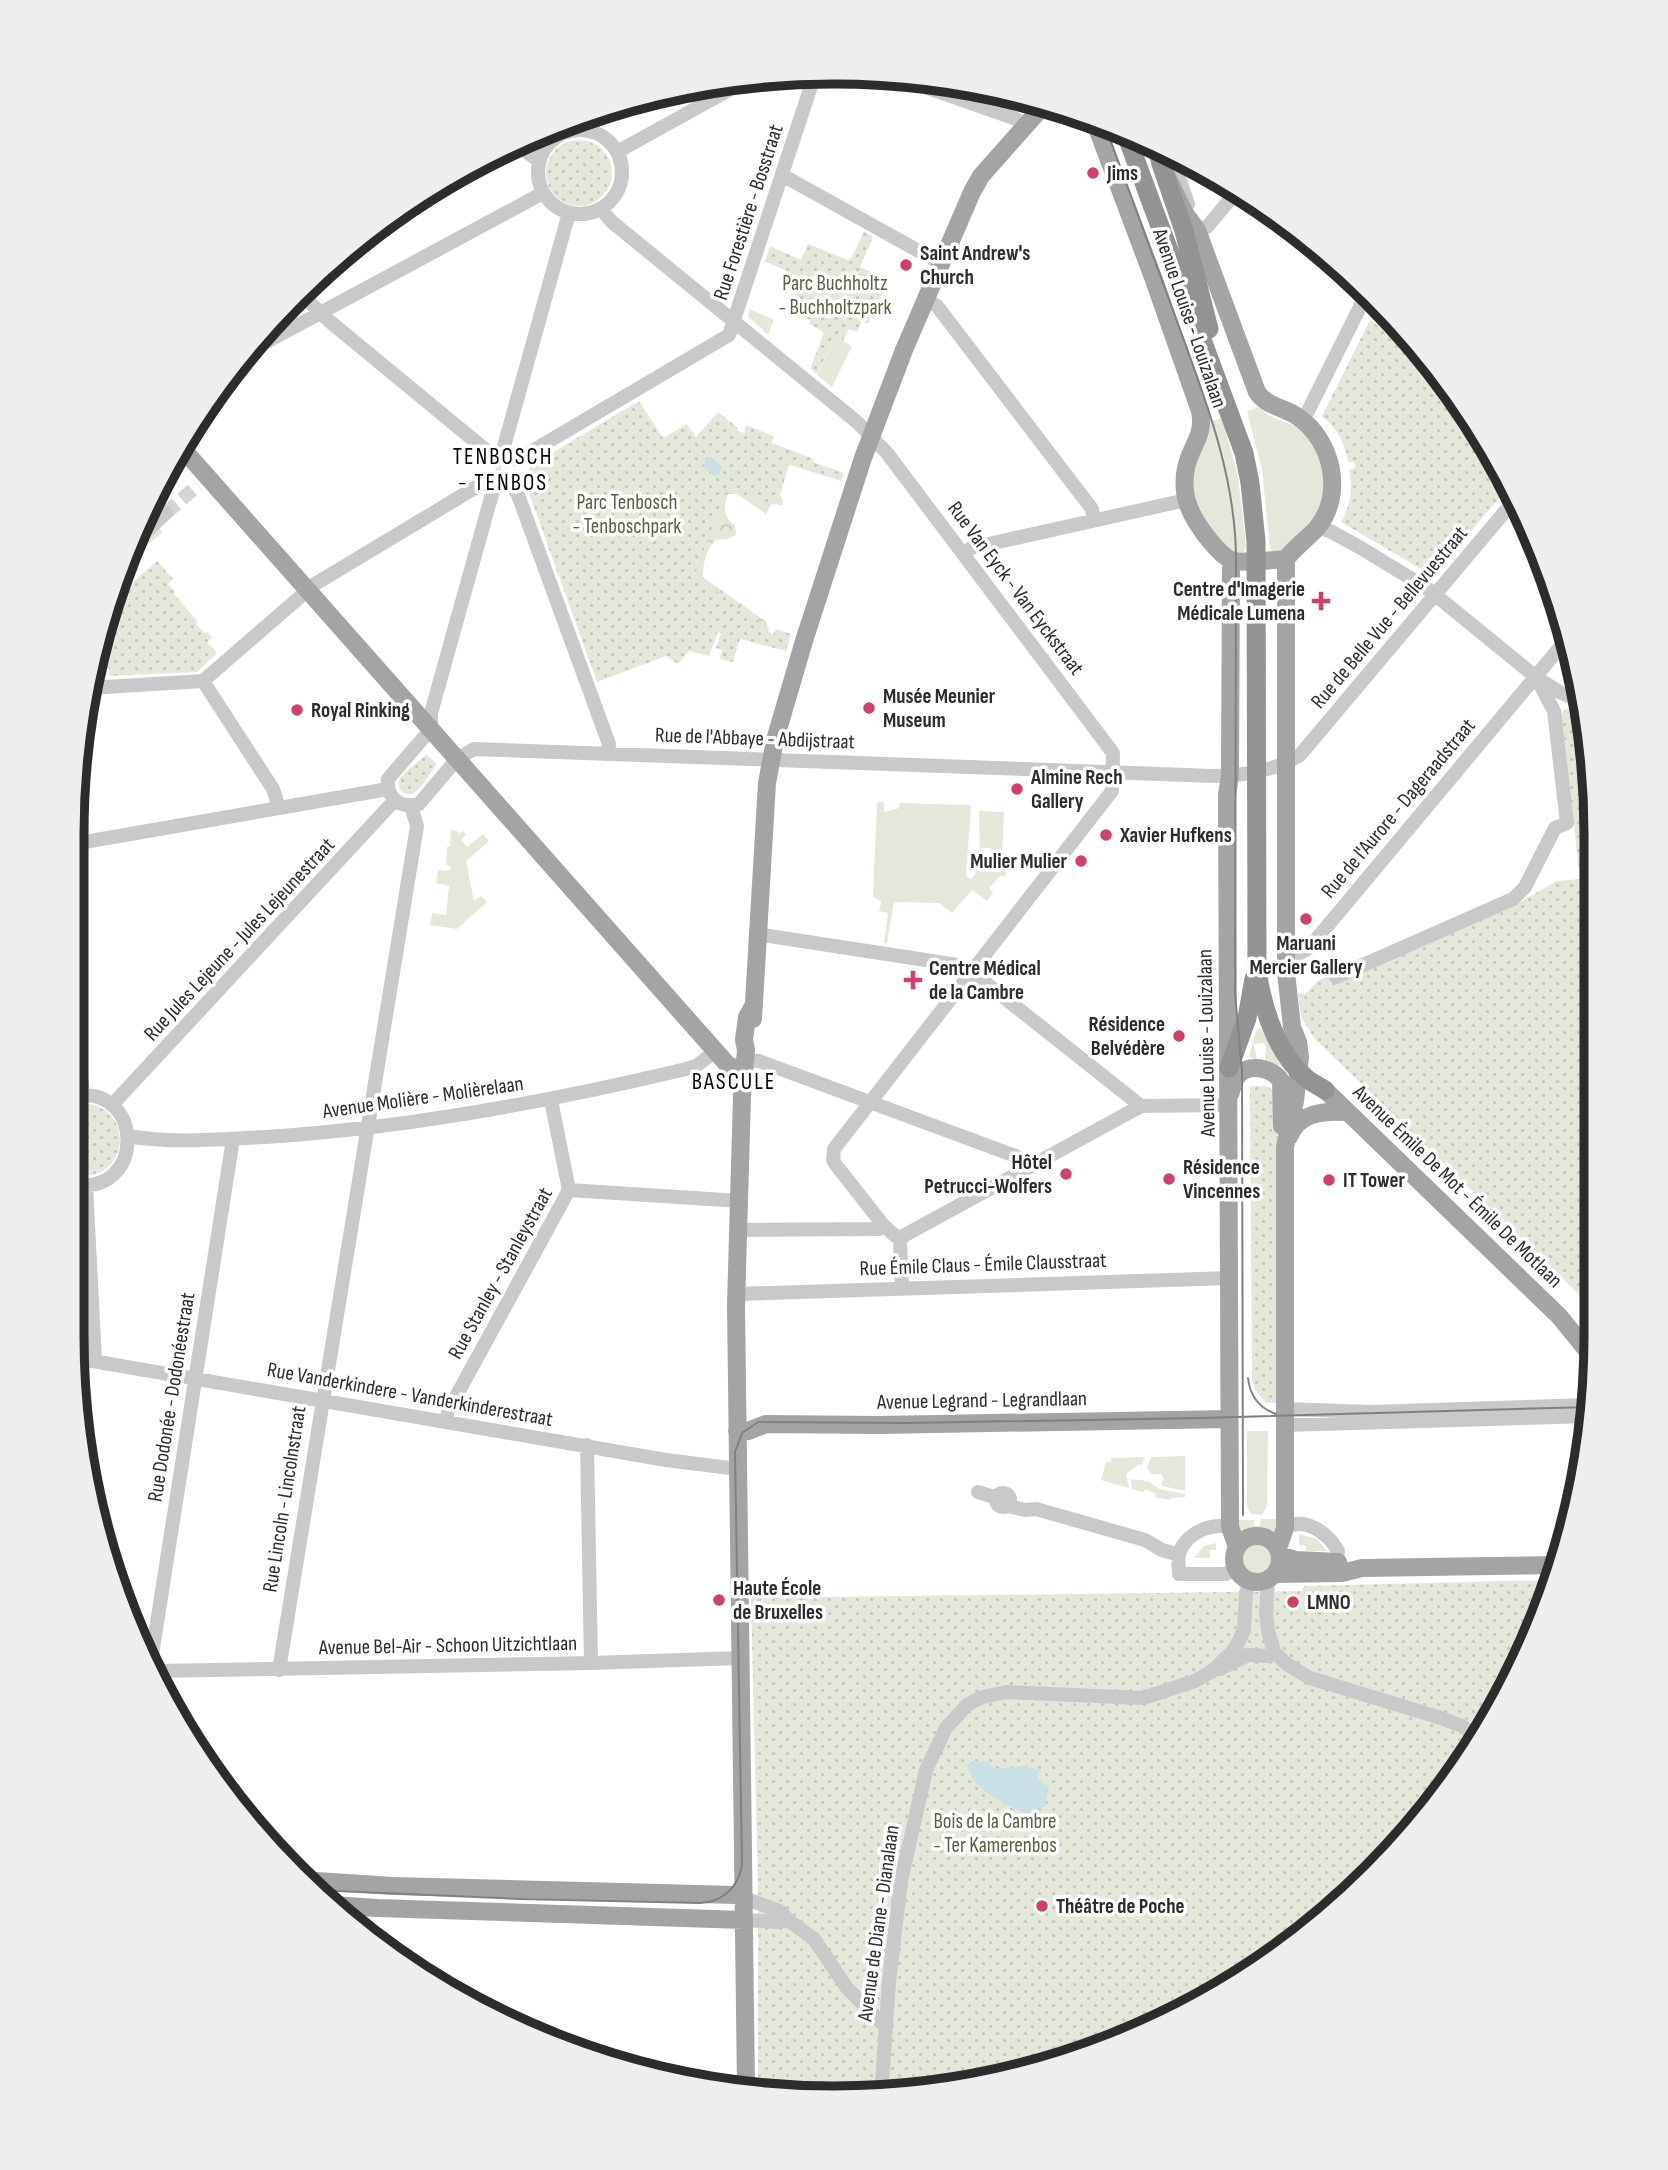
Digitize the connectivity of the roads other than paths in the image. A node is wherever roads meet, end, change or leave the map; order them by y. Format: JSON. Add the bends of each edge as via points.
{"nodes":[{"id":1,"x":811,"y":85,"type":"edge"},
{"id":2,"x":934,"y":90,"type":"edge"},
{"id":3,"x":726,"y":92,"type":"edge"},
{"id":4,"x":1037,"y":113,"type":"edge"},
{"id":5,"x":593,"y":124,"type":"edge"},
{"id":6,"x":1025,"y":126,"type":"junction"},
{"id":7,"x":576,"y":130,"type":"edge"},
{"id":8,"x":591,"y":131,"type":"junction"},
{"id":9,"x":1099,"y":133,"type":"edge"},
{"id":10,"x":556,"y":138,"type":"edge"},
{"id":11,"x":1130,"y":145,"type":"edge"},
{"id":12,"x":525,"y":151,"type":"edge"},
{"id":13,"x":1142,"y":151,"type":"edge"},
{"id":14,"x":617,"y":152,"type":"junction"},
{"id":15,"x":539,"y":161,"type":"junction"},
{"id":16,"x":1167,"y":161,"type":"edge"},
{"id":17,"x":1167,"y":161,"type":"edge"},
{"id":18,"x":782,"y":174,"type":"junction"},
{"id":19,"x":543,"y":192,"type":"junction"},
{"id":20,"x":1231,"y":198,"type":"edge"},
{"id":21,"x":601,"y":209,"type":"junction"},
{"id":22,"x":569,"y":213,"type":"junction"},
{"id":23,"x":1195,"y":226,"type":"junction"},
{"id":24,"x":942,"y":264,"type":"junction"},
{"id":25,"x":926,"y":300,"type":"junction"},
{"id":26,"x":308,"y":301,"type":"edge"},
{"id":27,"x":1362,"y":302,"type":"edge"},
{"id":28,"x":320,"y":313,"type":"junction"},
{"id":29,"x":734,"y":322,"type":"junction"},
{"id":30,"x":1210,"y":330,"type":"junction"},
{"id":31,"x":269,"y":341,"type":"edge"},
{"id":32,"x":1302,"y":419,"type":"junction"},
{"id":33,"x":870,"y":436,"type":"junction"},
{"id":34,"x":498,"y":453,"type":"junction"},
{"id":35,"x":186,"y":455,"type":"edge"},
{"id":36,"x":517,"y":460,"type":"junction"},
{"id":37,"x":511,"y":482,"type":"junction"},
{"id":38,"x":491,"y":483,"type":"junction"},
{"id":39,"x":1186,"y":500,"type":"junction"},
{"id":40,"x":1509,"y":507,"type":"edge"},
{"id":41,"x":166,"y":513,"type":"tunnel mouth"},
{"id":42,"x":1094,"y":520,"type":"junction"},
{"id":43,"x":1318,"y":527,"type":"junction"},
{"id":44,"x":149,"y":529,"type":"edge"},
{"id":45,"x":964,"y":554,"type":"junction"},
{"id":46,"x":1286,"y":559,"type":"junction"},
{"id":47,"x":1231,"y":560,"type":"junction"},
{"id":48,"x":1260,"y":560,"type":"junction"},
{"id":49,"x":307,"y":590,"type":"junction"},
{"id":50,"x":1436,"y":595,"type":"junction"},
{"id":51,"x":1560,"y":648,"type":"edge"},
{"id":52,"x":1536,"y":677,"type":"junction"},
{"id":53,"x":203,"y":681,"type":"junction"},
{"id":54,"x":98,"y":687,"type":"edge"},
{"id":55,"x":1572,"y":697,"type":"edge"},
{"id":56,"x":430,"y":729,"type":"junction"},
{"id":57,"x":1286,"y":734,"type":"junction"},
{"id":58,"x":1315,"y":737,"type":"junction"},
{"id":59,"x":608,"y":753,"type":"junction"},
{"id":60,"x":457,"y":758,"type":"junction"},
{"id":61,"x":771,"y":761,"type":"junction"},
{"id":62,"x":1286,"y":764,"type":"junction"},
{"id":63,"x":1260,"y":772,"type":"junction"},
{"id":64,"x":1113,"y":773,"type":"junction"},
{"id":65,"x":1230,"y":776,"type":"junction"},
{"id":66,"x":391,"y":794,"type":"junction"},
{"id":67,"x":411,"y":806,"type":"junction"},
{"id":68,"x":279,"y":808,"type":"junction"},
{"id":69,"x":84,"y":842,"type":"edge"},
{"id":70,"x":756,"y":934,"type":"junction"},
{"id":71,"x":1286,"y":955,"type":"junction"},
{"id":72,"x":1257,"y":968,"type":"junction"},
{"id":73,"x":972,"y":972,"type":"junction"},
{"id":74,"x":1336,"y":977,"type":"dead end"},
{"id":75,"x":716,"y":1052,"type":"junction"},
{"id":76,"x":745,"y":1060,"type":"junction"},
{"id":77,"x":1300,"y":1064,"type":"junction"},
{"id":78,"x":1228,"y":1068,"type":"junction"},
{"id":79,"x":1325,"y":1090,"type":"joint"},
{"id":80,"x":84,"y":1097,"type":"edge"},
{"id":81,"x":551,"y":1100,"type":"junction"},
{"id":82,"x":872,"y":1102,"type":"junction"},
{"id":83,"x":1229,"y":1102,"type":"junction"},
{"id":84,"x":112,"y":1105,"type":"junction"},
{"id":85,"x":1141,"y":1106,"type":"junction"},
{"id":86,"x":1347,"y":1111,"type":"junction"},
{"id":87,"x":367,"y":1127,"type":"junction"},
{"id":88,"x":128,"y":1136,"type":"junction"},
{"id":89,"x":233,"y":1139,"type":"junction"},
{"id":90,"x":1285,"y":1147,"type":"junction"},
{"id":91,"x":1027,"y":1168,"type":"junction"},
{"id":92,"x":84,"y":1184,"type":"edge"},
{"id":93,"x":569,"y":1191,"type":"junction"},
{"id":94,"x":740,"y":1201,"type":"junction"},
{"id":95,"x":884,"y":1226,"type":"junction"},
{"id":96,"x":738,"y":1230,"type":"junction"},
{"id":97,"x":900,"y":1240,"type":"junction"},
{"id":98,"x":84,"y":1244,"type":"edge"},
{"id":99,"x":1230,"y":1278,"type":"junction"},
{"id":100,"x":902,"y":1288,"type":"junction"},
{"id":101,"x":737,"y":1294,"type":"junction"},
{"id":102,"x":1559,"y":1316,"type":"junction"},
{"id":103,"x":1584,"y":1333,"type":"edge"},
{"id":104,"x":1584,"y":1346,"type":"edge"},
{"id":105,"x":85,"y":1360,"type":"edge"},
{"id":106,"x":94,"y":1361,"type":"junction"},
{"id":107,"x":196,"y":1379,"type":"junction"},
{"id":108,"x":322,"y":1400,"type":"junction"},
{"id":109,"x":1580,"y":1405,"type":"edge"},
{"id":110,"x":1579,"y":1416,"type":"edge"},
{"id":111,"x":1285,"y":1417,"type":"junction"},
{"id":112,"x":1229,"y":1419,"type":"junction"},
{"id":113,"x":446,"y":1421,"type":"junction"},
{"id":114,"x":737,"y":1431,"type":"junction"},
{"id":115,"x":587,"y":1445,"type":"junction"},
{"id":116,"x":738,"y":1469,"type":"junction"},
{"id":117,"x":978,"y":1492,"type":"dead end"},
{"id":118,"x":1230,"y":1527,"type":"junction"},
{"id":119,"x":1285,"y":1528,"type":"junction"},
{"id":120,"x":1237,"y":1547,"type":"junction"},
{"id":121,"x":1181,"y":1550,"type":"junction"},
{"id":122,"x":1279,"y":1551,"type":"junction"},
{"id":123,"x":1334,"y":1561,"type":"junction"},
{"id":124,"x":1548,"y":1565,"type":"edge"},
{"id":125,"x":1235,"y":1568,"type":"junction"},
{"id":126,"x":1362,"y":1568,"type":"junction"},
{"id":127,"x":1264,"y":1579,"type":"junction"},
{"id":128,"x":153,"y":1650,"type":"edge"},
{"id":129,"x":1274,"y":1652,"type":"junction"},
{"id":130,"x":741,"y":1658,"type":"junction"},
{"id":131,"x":591,"y":1663,"type":"junction"},
{"id":132,"x":279,"y":1670,"type":"junction"},
{"id":133,"x":163,"y":1671,"type":"edge"},
{"id":134,"x":1212,"y":1671,"type":"junction"},
{"id":135,"x":1471,"y":1732,"type":"edge"},
{"id":136,"x":320,"y":1881,"type":"edge"},
{"id":137,"x":737,"y":1897,"type":"junction"},
{"id":138,"x":346,"y":1906,"type":"edge"},
{"id":139,"x":744,"y":1920,"type":"junction"},
{"id":140,"x":788,"y":1920,"type":"junction"},
{"id":141,"x":888,"y":1994,"type":"junction"},
{"id":142,"x":857,"y":1996,"type":"junction"},
{"id":143,"x":886,"y":2026,"type":"junction"},
{"id":144,"x":746,"y":2081,"type":"edge"},
{"id":145,"x":882,"y":2084,"type":"edge"}],
"edges":[{"from":1,"to":18,"type":"street","name":"Rue Forestière - Bosstraat"},
{"from":2,"to":6,"type":"street"},
{"from":3,"to":14,"type":"street"},
{"from":4,"to":6,"type":"main road"},
{"from":5,"to":8,"type":"street"},
{"from":6,"to":24,"type":"main road","via":[[981,176]]},
{"from":7,"to":8,"type":"street"},
{"from":8,"to":14,"type":"street","via":[[606,138]]},
{"from":9,"to":39,"type":"main road","name":"Avenue Louise - Louizalaan","via":[[1200,411],[1202,431],[1189,456]]},
{"from":10,"to":15,"type":"street","via":[[547,144]]},
{"from":11,"to":48,"type":"highway","name":"Avenue Louise - Louizalaan","via":[[1244,453]]},
{"from":12,"to":15,"type":"street"},
{"from":13,"to":30,"type":"highway","name":"Avenue Louise - Louizalaan"},
{"from":14,"to":21,"type":"street","via":[[620,185]]},
{"from":15,"to":19,"type":"street"},
{"from":16,"to":30,"type":"highway"},
{"from":17,"to":23,"type":"main road","name":"Avenue Louise - Louizalaan","via":[[1184,212]]},
{"from":18,"to":24,"type":"street"},
{"from":18,"to":29,"type":"street","name":"Rue Forestière - Bosstraat"},
{"from":19,"to":22,"type":"street"},
{"from":19,"to":28,"type":"street"},
{"from":20,"to":23,"type":"street","via":[[1207,226]]},
{"from":21,"to":22,"type":"street"},
{"from":21,"to":29,"type":"street","name":"Rue Van Eyck - Van Eyckstraat"},
{"from":22,"to":34,"type":"street"},
{"from":23,"to":32,"type":"main road","name":"Avenue Louise - Louizalaan","via":[[1258,392],[1268,404]]},
{"from":24,"to":25,"type":"main road"},
{"from":25,"to":33,"type":"main road"},
{"from":25,"to":42,"type":"street","via":[[937,306],[1091,509]]},
{"from":26,"to":28,"type":"street"},
{"from":27,"to":32,"type":"street"},
{"from":28,"to":31,"type":"street"},
{"from":28,"to":34,"type":"street"},
{"from":29,"to":33,"type":"street","name":"Rue Van Eyck - Van Eyckstraat"},
{"from":29,"to":36,"type":"street","via":[[729,335]]},
{"from":30,"to":48,"type":"highway","name":"Avenue Louise - Louizalaan","via":[[1250,436],[1263,511]]},
{"from":32,"to":43,"type":"main road","name":"Avenue Louise - Louizalaan","via":[[1324,445],[1332,470],[1331,496]]},
{"from":33,"to":45,"type":"street","name":"Rue Van Eyck - Van Eyckstraat"},
{"from":33,"to":61,"type":"main road"},
{"from":34,"to":36,"type":"street","via":[[514,455]]},
{"from":34,"to":38,"type":"street","via":[[488,472]]},
{"from":35,"to":49,"type":"main road","via":[[203,481]]},
{"from":36,"to":37,"type":"street"},
{"from":37,"to":38,"type":"street","via":[[506,487]]},
{"from":37,"to":59,"type":"street","via":[[609,744]]},
{"from":38,"to":49,"type":"street"},
{"from":38,"to":56,"type":"street"},
{"from":39,"to":42,"type":"street"},
{"from":39,"to":47,"type":"main road","via":[[1192,517]]},
{"from":40,"to":50,"type":"street","name":"Rue de Belle Vue - Bellevuestraat"},
{"from":41,"to":44,"type":"street"},
{"from":42,"to":45,"type":"street","via":[[971,548]]},
{"from":43,"to":46,"type":"main road","name":"Avenue Louise - Louizalaan"},
{"from":43,"to":50,"type":"street"},
{"from":45,"to":64,"type":"street","name":"Rue Van Eyck - Van Eyckstraat","via":[[1113,753]]},
{"from":46,"to":48,"type":"main road"},
{"from":46,"to":57,"type":"main road","name":"Avenue Louise - Louizalaan"},
{"from":47,"to":48,"type":"main road"},
{"from":47,"to":65,"type":"main road","name":"Avenue Louise - Louizalaan"},
{"from":48,"to":63,"type":"highway","name":"Avenue Louise - Louizalaan"},
{"from":49,"to":53,"type":"street"},
{"from":49,"to":56,"type":"main road"},
{"from":50,"to":52,"type":"street"},
{"from":50,"to":58,"type":"street","name":"Rue de Belle Vue - Bellevuestraat"},
{"from":51,"to":52,"type":"street","name":"Rue de l'Aurore - Dageraadstraat"},
{"from":52,"to":55,"type":"street"},
{"from":52,"to":71,"type":"street","name":"Rue de l'Aurore - Dageraadstraat","via":[[1309,947],[1297,955]]},
{"from":52,"to":74,"type":"street","via":[[1554,711],[1567,823],[1555,828],[1525,887],[1513,899]]},
{"from":53,"to":54,"type":"street"},
{"from":53,"to":68,"type":"street","via":[[273,789]]},
{"from":56,"to":60,"type":"main road"},
{"from":56,"to":66,"type":"street","name":"Rue Jules Lejeune - Jules Lejeunestraat","via":[[390,775]]},
{"from":57,"to":58,"type":"street","name":"Rue de Belle Vue - Bellevuestraat"},
{"from":57,"to":62,"type":"main road","name":"Avenue Louise - Louizalaan"},
{"from":58,"to":62,"type":"street","name":"Rue de Belle Vue - Bellevuestraat"},
{"from":59,"to":60,"type":"street","name":"Rue de l'Abbaye - Abdijstraat","via":[[474,749]]},
{"from":59,"to":61,"type":"street","name":"Rue de l'Abbaye - Abdijstraat"},
{"from":60,"to":67,"type":"street","via":[[419,804]]},
{"from":60,"to":75,"type":"main road"},
{"from":61,"to":64,"type":"street","name":"Rue de l'Abbaye - Abdijstraat"},
{"from":61,"to":70,"type":"main road"},
{"from":62,"to":63,"type":"street","name":"Rue de Belle Vue - Bellevuestraat"},
{"from":62,"to":71,"type":"main road","name":"Avenue Louise - Louizalaan"},
{"from":63,"to":65,"type":"street","name":"Rue de l'Abbaye - Abdijstraat"},
{"from":63,"to":72,"type":"highway","name":"Avenue Louise - Louizalaan"},
{"from":63,"to":77,"type":"highway","name":"Avenue Louise - Louizalaan","via":[[1267,979]]},
{"from":64,"to":65,"type":"street","name":"Rue de l'Abbaye - Abdijstraat"},
{"from":64,"to":73,"type":"street","via":[[1112,791]]},
{"from":65,"to":78,"type":"main road","name":"Avenue Louise - Louizalaan"},
{"from":66,"to":67,"type":"street"},
{"from":66,"to":68,"type":"street"},
{"from":66,"to":84,"type":"street","name":"Rue Jules Lejeune - Jules Lejeunestraat"},
{"from":67,"to":87,"type":"street","name":"Rue Lincoln - Lincolnstraat","via":[[416,826]]},
{"from":68,"to":69,"type":"street"},
{"from":70,"to":73,"type":"street","via":[[958,965]]},
{"from":70,"to":76,"type":"main road"},
{"from":71,"to":77,"type":"main road","name":"Avenue Louise - Louizalaan"},
{"from":72,"to":77,"type":"highway","name":"Avenue Louise - Louizalaan","via":[[1270,1020],[1285,1050]]},
{"from":72,"to":78,"type":"highway","via":[[1247,1017]]},
{"from":73,"to":82,"type":"street"},
{"from":73,"to":85,"type":"street"},
{"from":75,"to":76,"type":"main road","via":[[727,1064]]},
{"from":75,"to":81,"type":"street","name":"Avenue Molière - Molièrelaan","via":[[696,1066]]},
{"from":76,"to":82,"type":"street"},
{"from":76,"to":94,"type":"main road"},
{"from":77,"to":79,"type":"highway","name":"Avenue Louise - Louizalaan"},
{"from":77,"to":90,"type":"main road","name":"Avenue Louise - Louizalaan"},
{"from":78,"to":83,"type":"main road","name":"Avenue Louise - Louizalaan"},
{"from":79,"to":86,"type":"main road","name":"Avenue Émile De Mot - Émile De Motlaan"},
{"from":80,"to":84,"type":"street"},
{"from":81,"to":87,"type":"street","name":"Avenue Molière - Molièrelaan"},
{"from":81,"to":93,"type":"street","name":"Rue Stanley - Stanleystraat"},
{"from":82,"to":91,"type":"street","via":[[1018,1157]]},
{"from":82,"to":95,"type":"street","via":[[834,1149],[833,1160]]},
{"from":83,"to":85,"type":"street"},
{"from":83,"to":90,"type":"main road","via":[[1236,1078],[1246,1069],[1277,1075]]},
{"from":83,"to":99,"type":"main road","name":"Avenue Louise - Louizalaan"},
{"from":84,"to":88,"type":"street"},
{"from":85,"to":91,"type":"street"},
{"from":86,"to":90,"type":"main road","via":[[1324,1111],[1298,1121]]},
{"from":86,"to":102,"type":"main road","name":"Avenue Émile De Mot - Émile De Motlaan"},
{"from":87,"to":89,"type":"street","name":"Avenue Molière - Molièrelaan"},
{"from":87,"to":108,"type":"street","name":"Rue Lincoln - Lincolnstraat"},
{"from":88,"to":89,"type":"street","name":"Avenue Molière - Molièrelaan"},
{"from":88,"to":92,"type":"street","via":[[126,1156],[115,1172],[105,1180]]},
{"from":89,"to":107,"type":"street","name":"Rue Dodonée - Dodonéestraat"},
{"from":90,"to":111,"type":"main road","name":"Avenue Louise - Louizalaan"},
{"from":91,"to":97,"type":"street"},
{"from":93,"to":94,"type":"street"},
{"from":93,"to":113,"type":"street","name":"Rue Stanley - Stanleystraat"},
{"from":94,"to":96,"type":"main road"},
{"from":95,"to":96,"type":"street"},
{"from":95,"to":97,"type":"street"},
{"from":96,"to":101,"type":"main road"},
{"from":97,"to":100,"type":"street"},
{"from":98,"to":106,"type":"street"},
{"from":99,"to":100,"type":"street","name":"Rue Émile Claus - Émile Clausstraat"},
{"from":99,"to":112,"type":"main road","name":"Avenue Louise - Louizalaan"},
{"from":100,"to":101,"type":"street","name":"Rue Émile Claus - Émile Clausstraat"},
{"from":101,"to":114,"type":"main road"},
{"from":102,"to":103,"type":"main road","name":"Avenue Émile De Mot - Émile De Motlaan"},
{"from":102,"to":104,"type":"main road","name":"Avenue Émile De Mot - Émile De Motlaan"},
{"from":105,"to":106,"type":"street","name":"Rue Vanderkindere - Vanderkinderestraat"},
{"from":106,"to":107,"type":"street","name":"Rue Vanderkindere - Vanderkinderestraat"},
{"from":107,"to":108,"type":"street","name":"Rue Vanderkindere - Vanderkinderestraat"},
{"from":107,"to":128,"type":"street","name":"Rue Dodonée - Dodonéestraat"},
{"from":108,"to":113,"type":"street","name":"Rue Vanderkindere - Vanderkinderestraat"},
{"from":108,"to":132,"type":"street","name":"Rue Lincoln - Lincolnstraat"},
{"from":109,"to":111,"type":"street"},
{"from":110,"to":111,"type":"street"},
{"from":111,"to":119,"type":"main road","name":"Avenue Louise - Louizalaan"},
{"from":112,"to":114,"type":"main road","name":"Avenue Legrand - Legrandlaan","via":[[766,1424]]},
{"from":112,"to":118,"type":"main road","name":"Avenue Louise - Louizalaan"},
{"from":113,"to":115,"type":"street","name":"Rue Vanderkindere - Vanderkinderestraat"},
{"from":114,"to":116,"type":"main road"},
{"from":115,"to":116,"type":"street","name":"Rue Vanderkindere - Vanderkinderestraat"},
{"from":115,"to":131,"type":"street"},
{"from":116,"to":130,"type":"main road"},
{"from":117,"to":121,"type":"street","via":[[1025,1510],[1036,1509],[1145,1540],[1162,1550]]},
{"from":118,"to":120,"type":"main road","name":"Avenue Louise - Louizalaan"},
{"from":118,"to":121,"type":"street","via":[[1202,1530]]},
{"from":119,"to":122,"type":"main road","name":"Avenue Louise - Louizalaan"},
{"from":119,"to":123,"type":"street","via":[[1302,1524],[1322,1532],[1338,1551]]},
{"from":120,"to":122,"type":"main road","via":[[1257,1536],[1265,1537]]},
{"from":120,"to":125,"type":"main road"},
{"from":121,"to":125,"type":"street","via":[[1179,1574],[1226,1574]]},
{"from":122,"to":123,"type":"main road","via":[[1296,1560]]},
{"from":122,"to":127,"type":"main road","via":[[1280,1565]]},
{"from":123,"to":126,"type":"main road"},
{"from":124,"to":126,"type":"main road"},
{"from":125,"to":127,"type":"main road","via":[[1242,1578]]},
{"from":126,"to":127,"type":"main road"},
{"from":127,"to":129,"type":"street"},
{"from":127,"to":134,"type":"street","name":"Avenue de Diane - Dianalaan","via":[[1246,1593],[1244,1630],[1233,1651]]},
{"from":129,"to":134,"type":"street","via":[[1248,1655]]},
{"from":129,"to":135,"type":"street","via":[[1310,1678],[1441,1718]]},
{"from":130,"to":131,"type":"street","name":"Avenue Bel-Air - Schoon Uitzichtlaan"},
{"from":130,"to":137,"type":"main road","via":[[743,1872]]},
{"from":131,"to":132,"type":"street","name":"Avenue Bel-Air - Schoon Uitzichtlaan"},
{"from":132,"to":133,"type":"street","name":"Avenue Bel-Air - Schoon Uitzichtlaan"},
{"from":134,"to":141,"type":"street","name":"Avenue de Diane - Dianalaan","via":[[1150,1697],[1006,1692],[982,1697],[956,1715],[935,1748],[914,1816]]},
{"from":136,"to":137,"type":"main road"},
{"from":137,"to":139,"type":"main road"},
{"from":137,"to":140,"type":"street","via":[[780,1911]]},
{"from":138,"to":139,"type":"main road"},
{"from":139,"to":140,"type":"street"},
{"from":139,"to":144,"type":"main road"},
{"from":140,"to":142,"type":"street","via":[[814,1939]]},
{"from":141,"to":142,"type":"street","via":[[873,2002]]},
{"from":141,"to":143,"type":"street","name":"Avenue de Diane - Dianalaan"},
{"from":142,"to":143,"type":"street"},
{"from":143,"to":145,"type":"street","name":"Avenue de Diane - Dianalaan"}]}
